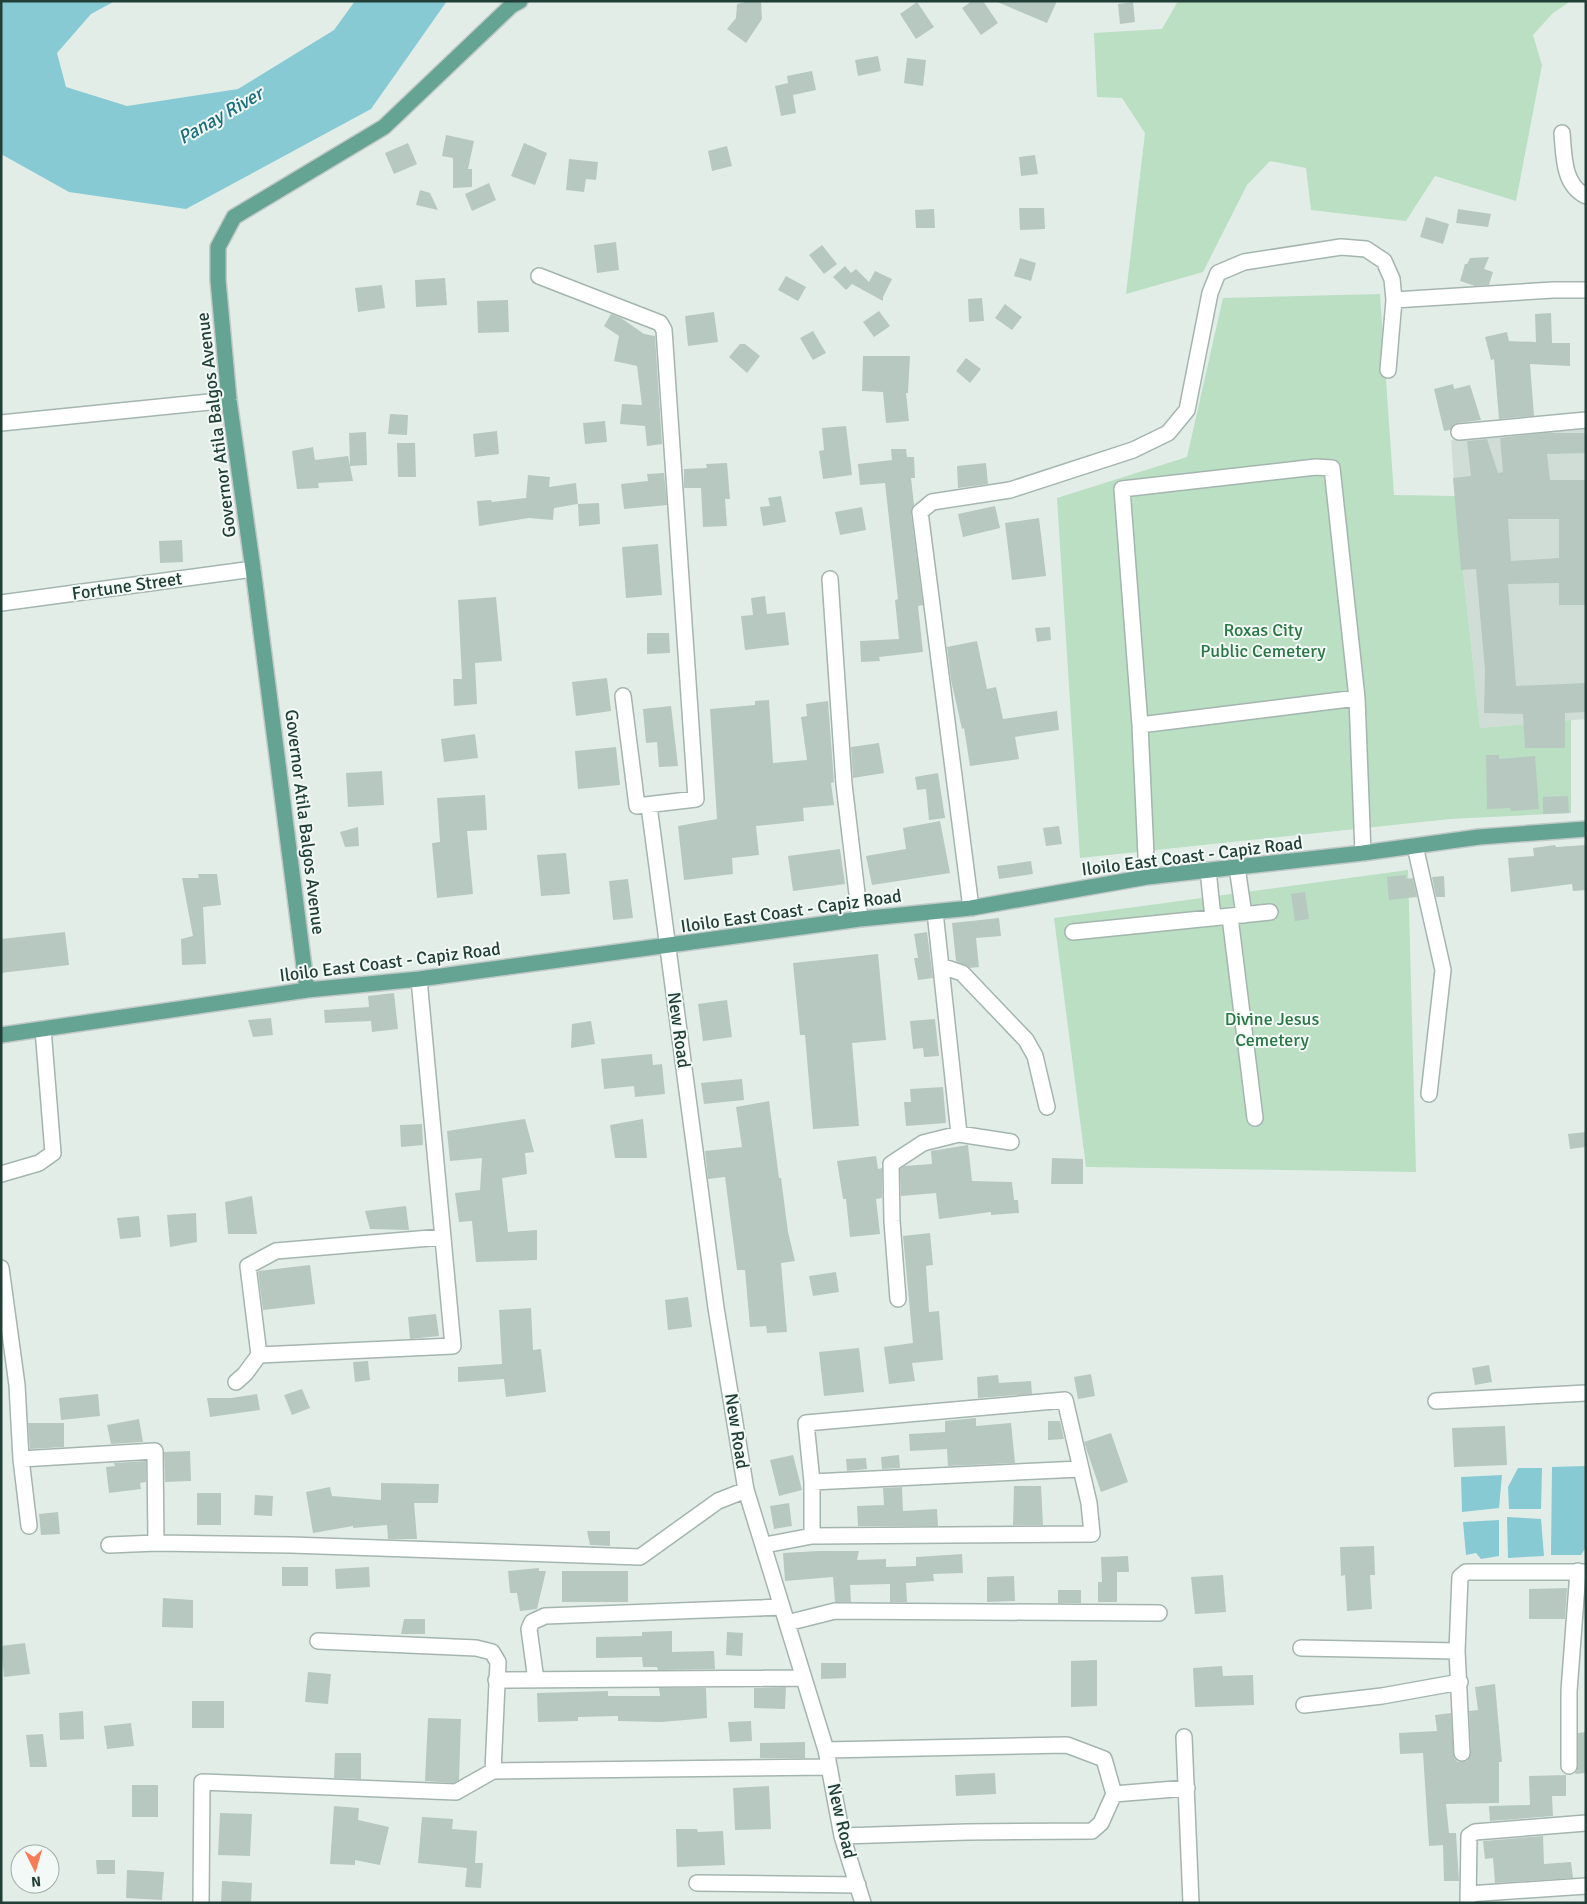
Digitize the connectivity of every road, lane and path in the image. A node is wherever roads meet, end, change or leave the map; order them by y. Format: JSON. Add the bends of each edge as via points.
{"nodes":[{"id":1,"x":520,"y":1,"type":"edge"},
{"id":2,"x":1562,"y":133,"type":"dead end"},
{"id":3,"x":1586,"y":196,"type":"edge"},
{"id":4,"x":539,"y":276,"type":"dead end"},
{"id":5,"x":1586,"y":290,"type":"edge"},
{"id":6,"x":1394,"y":300,"type":"junction"},
{"id":7,"x":1388,"y":370,"type":"dead end"},
{"id":8,"x":229,"y":400,"type":"junction"},
{"id":9,"x":1586,"y":420,"type":"edge"},
{"id":10,"x":1,"y":423,"type":"edge"},
{"id":11,"x":1459,"y":432,"type":"dead end"},
{"id":12,"x":253,"y":568,"type":"junction"},
{"id":13,"x":830,"y":579,"type":"dead end"},
{"id":14,"x":1,"y":603,"type":"edge"},
{"id":15,"x":623,"y":696,"type":"dead end"},
{"id":16,"x":1357,"y":698,"type":"junction"},
{"id":17,"x":1140,"y":725,"type":"junction"},
{"id":18,"x":649,"y":806,"type":"junction"},
{"id":19,"x":1586,"y":829,"type":"edge"},
{"id":20,"x":1415,"y":846,"type":"junction"},
{"id":21,"x":1363,"y":853,"type":"junction"},
{"id":22,"x":1237,"y":867,"type":"junction"},
{"id":23,"x":1208,"y":870,"type":"junction"},
{"id":24,"x":1147,"y":877,"type":"junction"},
{"id":25,"x":971,"y":908,"type":"junction"},
{"id":26,"x":935,"y":912,"type":"junction"},
{"id":27,"x":1270,"y":912,"type":"dead end"},
{"id":28,"x":1237,"y":916,"type":"junction"},
{"id":29,"x":860,"y":918,"type":"junction"},
{"id":30,"x":1213,"y":918,"type":"junction"},
{"id":31,"x":1074,"y":932,"type":"dead end"},
{"id":32,"x":667,"y":947,"type":"junction"},
{"id":33,"x":941,"y":966,"type":"junction"},
{"id":34,"x":418,"y":979,"type":"junction"},
{"id":35,"x":308,"y":990,"type":"junction"},
{"id":36,"x":43,"y":1029,"type":"junction"},
{"id":37,"x":1,"y":1035,"type":"edge"},
{"id":38,"x":1429,"y":1094,"type":"dead end"},
{"id":39,"x":1047,"y":1107,"type":"dead end"},
{"id":40,"x":1255,"y":1118,"type":"dead end"},
{"id":41,"x":959,"y":1134,"type":"junction"},
{"id":42,"x":1011,"y":1142,"type":"dead end"},
{"id":43,"x":1,"y":1174,"type":"edge"},
{"id":44,"x":442,"y":1237,"type":"junction"},
{"id":45,"x":1,"y":1268,"type":"edge"},
{"id":46,"x":898,"y":1299,"type":"dead end"},
{"id":47,"x":259,"y":1355,"type":"junction"},
{"id":48,"x":236,"y":1382,"type":"dead end"},
{"id":49,"x":1586,"y":1392,"type":"edge"},
{"id":50,"x":1436,"y":1401,"type":"dead end"},
{"id":51,"x":21,"y":1459,"type":"junction"},
{"id":52,"x":1080,"y":1469,"type":"junction"},
{"id":53,"x":812,"y":1482,"type":"junction"},
{"id":54,"x":746,"y":1490,"type":"junction"},
{"id":55,"x":30,"y":1526,"type":"dead end"},
{"id":56,"x":812,"y":1536,"type":"junction"},
{"id":57,"x":156,"y":1544,"type":"junction"},
{"id":58,"x":109,"y":1545,"type":"dead end"},
{"id":59,"x":765,"y":1545,"type":"junction"},
{"id":60,"x":1582,"y":1572,"type":"edge"},
{"id":61,"x":782,"y":1607,"type":"junction"},
{"id":62,"x":1159,"y":1613,"type":"dead end"},
{"id":63,"x":787,"y":1623,"type":"junction"},
{"id":64,"x":318,"y":1641,"type":"dead end"},
{"id":65,"x":1302,"y":1648,"type":"dead end"},
{"id":66,"x":1456,"y":1651,"type":"junction"},
{"id":67,"x":803,"y":1678,"type":"junction"},
{"id":68,"x":496,"y":1680,"type":"junction"},
{"id":69,"x":536,"y":1680,"type":"junction"},
{"id":70,"x":1460,"y":1682,"type":"junction"},
{"id":71,"x":1304,"y":1704,"type":"dead end"},
{"id":72,"x":1184,"y":1737,"type":"dead end"},
{"id":73,"x":826,"y":1750,"type":"junction"},
{"id":74,"x":1462,"y":1753,"type":"dead end"},
{"id":75,"x":1569,"y":1766,"type":"dead end"},
{"id":76,"x":830,"y":1767,"type":"junction"},
{"id":77,"x":493,"y":1771,"type":"junction"},
{"id":78,"x":1187,"y":1788,"type":"junction"},
{"id":79,"x":1114,"y":1794,"type":"junction"},
{"id":80,"x":1586,"y":1823,"type":"edge"},
{"id":81,"x":842,"y":1836,"type":"junction"},
{"id":82,"x":697,"y":1883,"type":"dead end"},
{"id":83,"x":858,"y":1884,"type":"junction"},
{"id":84,"x":1586,"y":1886,"type":"edge"},
{"id":85,"x":1468,"y":1899,"type":"edge"},
{"id":86,"x":200,"y":1903,"type":"edge"},
{"id":87,"x":863,"y":1903,"type":"edge"},
{"id":88,"x":1191,"y":1903,"type":"edge"}],
"edges":[{"from":1,"to":8,"type":"main road","name":"Governor Atila Balgos Avenue","via":[[384,127],[234,217],[218,247]]},
{"from":2,"to":3,"type":"street","via":[[1565,170],[1576,192]]},
{"from":4,"to":18,"type":"street","via":[[660,323],[664,330],[696,800]]},
{"from":5,"to":6,"type":"street"},
{"from":6,"to":7,"type":"street"},
{"from":6,"to":25,"type":"street","via":[[1392,279],[1384,261],[1366,249],[1341,247],[1244,262],[1218,273],[1210,293],[1187,410],[1168,433],[1133,450],[1010,490],[932,502],[920,512]]},
{"from":8,"to":10,"type":"street"},
{"from":8,"to":12,"type":"main road","name":"Governor Atila Balgos Avenue"},
{"from":9,"to":11,"type":"street"},
{"from":12,"to":14,"type":"street","name":"Fortune Street"},
{"from":12,"to":35,"type":"main road","name":"Governor Atila Balgos Avenue"},
{"from":13,"to":29,"type":"street","via":[[844,784]]},
{"from":15,"to":18,"type":"street","via":[[637,806]]},
{"from":16,"to":17,"type":"street"},
{"from":16,"to":17,"type":"street","via":[[1332,468],[1316,466],[1122,489]]},
{"from":16,"to":21,"type":"street"},
{"from":17,"to":24,"type":"street"},
{"from":18,"to":32,"type":"street","name":"New Road"},
{"from":19,"to":20,"type":"main road","name":"Iloilo East Coast - Capiz Road","via":[[1479,837]]},
{"from":20,"to":21,"type":"main road","name":"Iloilo East Coast - Capiz Road"},
{"from":20,"to":38,"type":"street","via":[[1443,970]]},
{"from":21,"to":22,"type":"main road","name":"Iloilo East Coast - Capiz Road"},
{"from":22,"to":23,"type":"main road","name":"Iloilo East Coast - Capiz Road"},
{"from":22,"to":28,"type":"street"},
{"from":23,"to":24,"type":"main road","name":"Iloilo East Coast - Capiz Road"},
{"from":23,"to":30,"type":"street"},
{"from":24,"to":25,"type":"main road","name":"Iloilo East Coast - Capiz Road"},
{"from":25,"to":26,"type":"main road","name":"Iloilo East Coast - Capiz Road"},
{"from":26,"to":29,"type":"main road","name":"Iloilo East Coast - Capiz Road"},
{"from":26,"to":33,"type":"street"},
{"from":27,"to":28,"type":"street"},
{"from":28,"to":30,"type":"street"},
{"from":28,"to":40,"type":"street"},
{"from":29,"to":32,"type":"main road","name":"Iloilo East Coast - Capiz Road"},
{"from":30,"to":31,"type":"street"},
{"from":32,"to":34,"type":"main road","name":"Iloilo East Coast - Capiz Road"},
{"from":32,"to":54,"type":"street","name":"New Road","via":[[716,1308]]},
{"from":33,"to":39,"type":"street","via":[[962,973],[1026,1040],[1035,1056]]},
{"from":33,"to":41,"type":"street"},
{"from":34,"to":35,"type":"main road","name":"Iloilo East Coast - Capiz Road"},
{"from":34,"to":44,"type":"street"},
{"from":35,"to":36,"type":"main road","name":"Iloilo East Coast - Capiz Road"},
{"from":36,"to":37,"type":"main road","name":"Iloilo East Coast - Capiz Road"},
{"from":36,"to":43,"type":"street","via":[[52,1153],[39,1163]]},
{"from":41,"to":42,"type":"street"},
{"from":41,"to":46,"type":"street","via":[[924,1143],[891,1164]]},
{"from":44,"to":47,"type":"street","via":[[276,1251],[248,1266]]},
{"from":44,"to":47,"type":"street","via":[[453,1346]]},
{"from":45,"to":51,"type":"street","via":[[17,1385]]},
{"from":47,"to":48,"type":"street"},
{"from":49,"to":50,"type":"street"},
{"from":51,"to":55,"type":"street"},
{"from":51,"to":57,"type":"street","via":[[155,1451]]},
{"from":52,"to":53,"type":"street"},
{"from":52,"to":53,"type":"street","via":[[1065,1400],[806,1423]]},
{"from":52,"to":56,"type":"street","via":[[1089,1503],[1092,1534]]},
{"from":53,"to":56,"type":"street"},
{"from":54,"to":57,"type":"street","via":[[718,1501],[640,1557],[291,1545]]},
{"from":54,"to":59,"type":"street","name":"New Road"},
{"from":56,"to":59,"type":"street"},
{"from":57,"to":58,"type":"street"},
{"from":59,"to":61,"type":"street","name":"New Road"},
{"from":60,"to":66,"type":"street","via":[[1466,1572],[1460,1577]]},
{"from":60,"to":75,"type":"street","via":[[1569,1692]]},
{"from":61,"to":63,"type":"street","name":"New Road"},
{"from":61,"to":69,"type":"street","via":[[545,1616],[532,1622],[529,1629]]},
{"from":62,"to":63,"type":"street","via":[[835,1611]]},
{"from":63,"to":67,"type":"street","name":"New Road"},
{"from":64,"to":68,"type":"street","via":[[476,1648],[492,1652],[498,1662]]},
{"from":65,"to":66,"type":"street"},
{"from":66,"to":70,"type":"street"},
{"from":67,"to":69,"type":"street"},
{"from":67,"to":73,"type":"street","name":"New Road"},
{"from":68,"to":69,"type":"street"},
{"from":68,"to":77,"type":"street"},
{"from":70,"to":71,"type":"street","via":[[1382,1696]]},
{"from":70,"to":74,"type":"street"},
{"from":72,"to":78,"type":"street"},
{"from":73,"to":76,"type":"street","name":"New Road"},
{"from":73,"to":79,"type":"street","via":[[1067,1745],[1104,1759]]},
{"from":76,"to":77,"type":"street"},
{"from":76,"to":81,"type":"street","name":"New Road"},
{"from":77,"to":86,"type":"street","via":[[456,1792],[202,1782]]},
{"from":78,"to":79,"type":"street"},
{"from":78,"to":88,"type":"street"},
{"from":79,"to":81,"type":"street","via":[[1101,1823],[1092,1831]]},
{"from":80,"to":85,"type":"street","via":[[1475,1832],[1469,1836]]},
{"from":81,"to":83,"type":"street","name":"New Road"},
{"from":82,"to":83,"type":"street"},
{"from":83,"to":87,"type":"street","name":"New Road"},
{"from":84,"to":85,"type":"street"}]}
